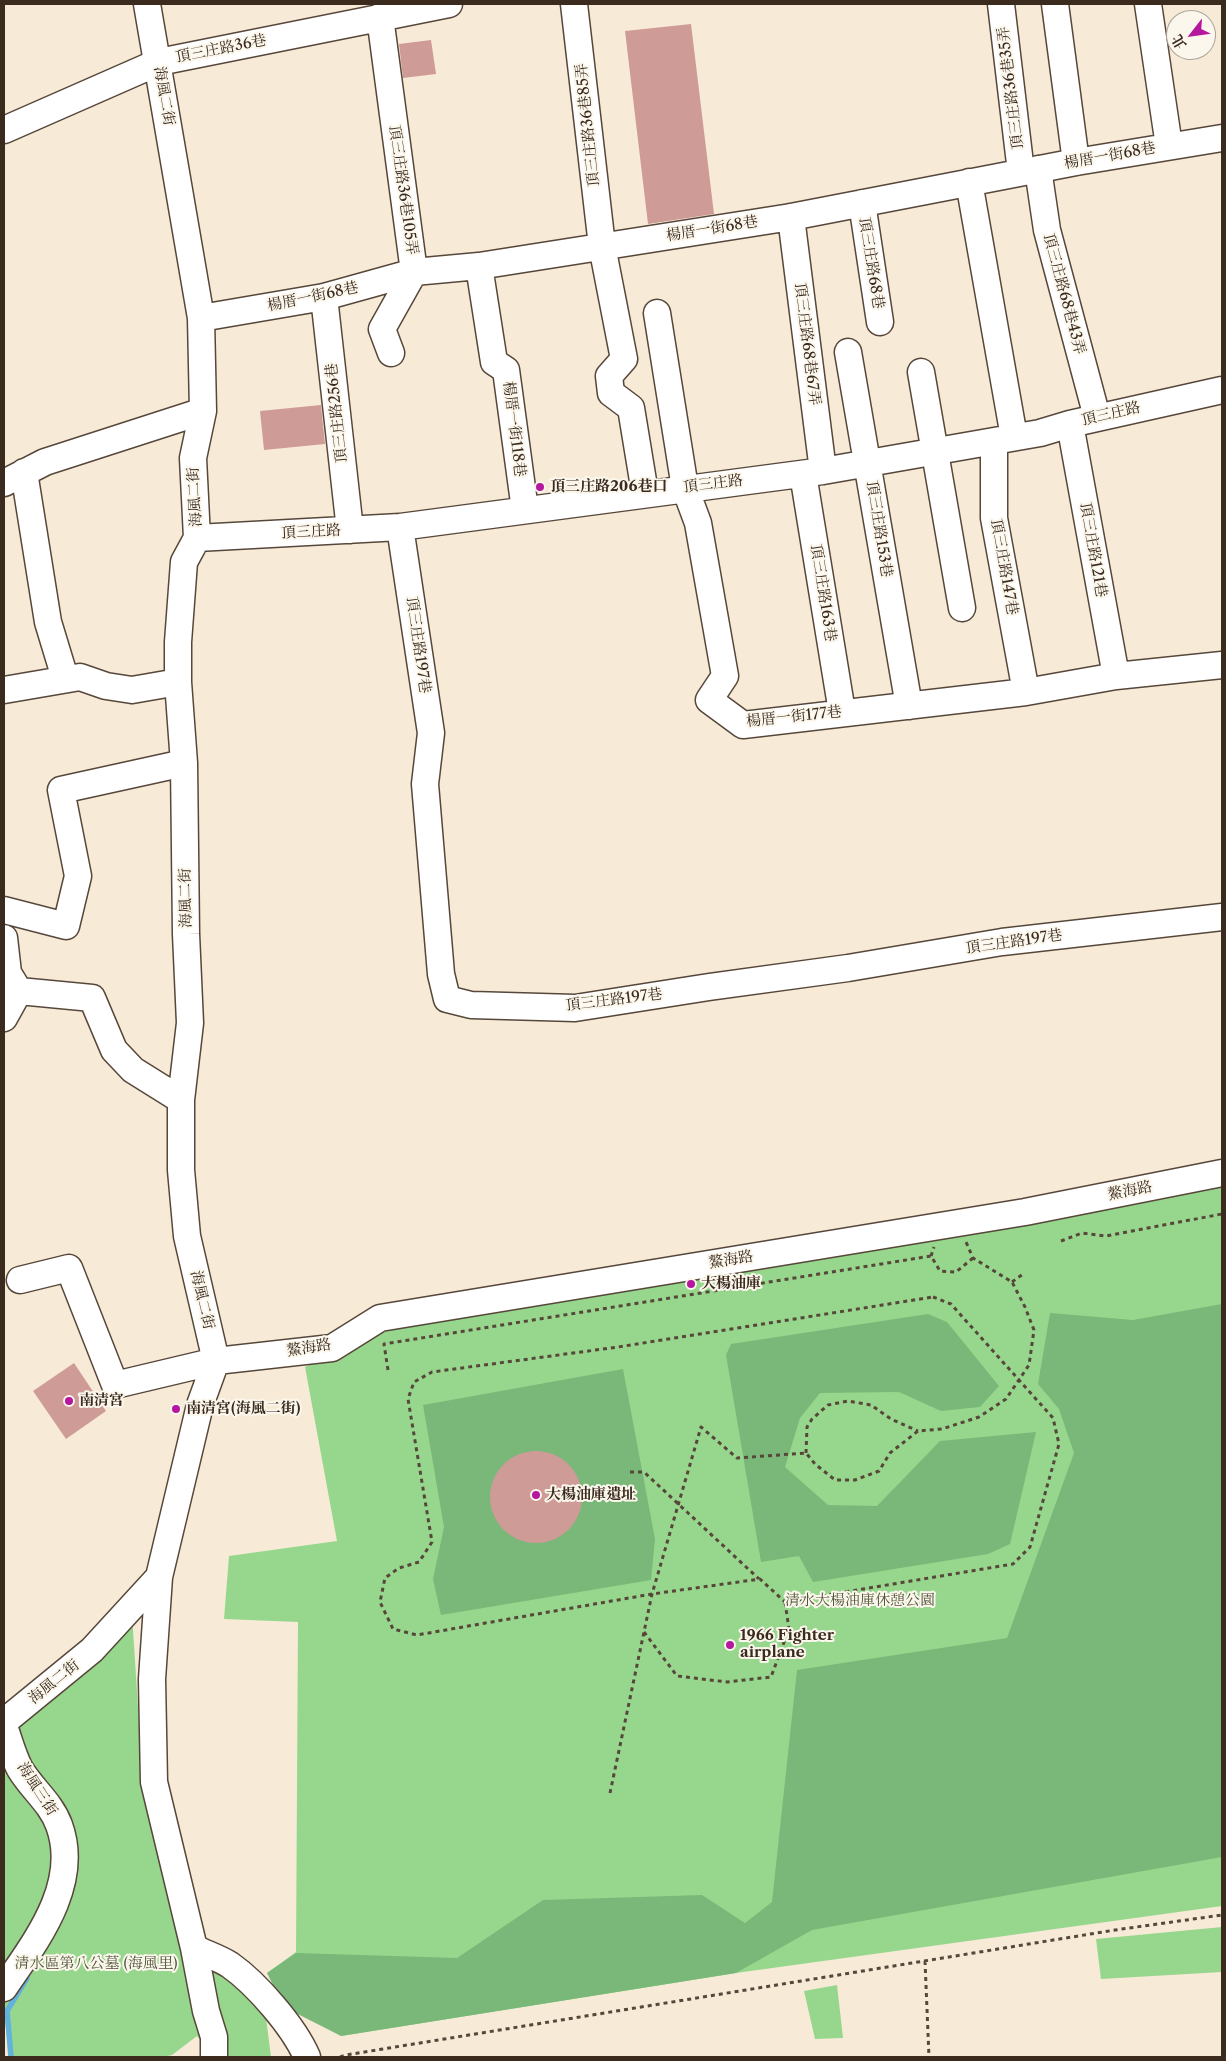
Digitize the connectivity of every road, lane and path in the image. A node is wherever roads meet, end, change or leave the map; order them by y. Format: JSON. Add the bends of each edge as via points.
{"nodes":[{"id":1,"x":148,"y":4,"type":"edge"},
{"id":2,"x":449,"y":4,"type":"edge"},
{"id":3,"x":574,"y":4,"type":"edge"},
{"id":4,"x":1001,"y":4,"type":"edge"},
{"id":5,"x":1054,"y":4,"type":"edge"},
{"id":6,"x":1148,"y":4,"type":"edge"},
{"id":7,"x":380,"y":17,"type":"junction"},
{"id":8,"x":159,"y":62,"type":"junction"},
{"id":9,"x":4,"y":130,"type":"edge"},
{"id":10,"x":1222,"y":138,"type":"edge"},
{"id":11,"x":1169,"y":146,"type":"junction"},
{"id":12,"x":1076,"y":162,"type":"junction"},
{"id":13,"x":1030,"y":170,"type":"junction"},
{"id":14,"x":969,"y":182,"type":"junction"},
{"id":15,"x":862,"y":203,"type":"junction"},
{"id":16,"x":791,"y":217,"type":"junction"},
{"id":17,"x":602,"y":246,"type":"junction"},
{"id":18,"x":479,"y":266,"type":"junction"},
{"id":19,"x":414,"y":272,"type":"junction"},
{"id":20,"x":324,"y":297,"type":"junction"},
{"id":21,"x":657,"y":313,"type":"dead end"},
{"id":22,"x":201,"y":318,"type":"junction"},
{"id":23,"x":880,"y":322,"type":"dead end"},
{"id":24,"x":848,"y":352,"type":"dead end"},
{"id":25,"x":391,"y":353,"type":"dead end"},
{"id":26,"x":921,"y":372,"type":"dead end"},
{"id":27,"x":1222,"y":390,"type":"edge"},
{"id":28,"x":203,"y":412,"type":"junction"},
{"id":29,"x":1097,"y":417,"type":"junction"},
{"id":30,"x":1070,"y":424,"type":"junction"},
{"id":31,"x":1004,"y":439,"type":"junction"},
{"id":32,"x":935,"y":451,"type":"junction"},
{"id":33,"x":869,"y":463,"type":"junction"},
{"id":34,"x":813,"y":472,"type":"junction"},
{"id":35,"x":14,"y":477,"type":"edge"},
{"id":36,"x":685,"y":488,"type":"junction"},
{"id":37,"x":645,"y":493,"type":"junction"},
{"id":38,"x":525,"y":510,"type":"junction"},
{"id":39,"x":400,"y":527,"type":"junction"},
{"id":40,"x":350,"y":530,"type":"junction"},
{"id":41,"x":197,"y":538,"type":"junction"},
{"id":42,"x":962,"y":608,"type":"dead end"},
{"id":43,"x":1222,"y":665,"type":"edge"},
{"id":44,"x":1116,"y":676,"type":"junction"},
{"id":45,"x":65,"y":678,"type":"junction"},
{"id":46,"x":178,"y":682,"type":"junction"},
{"id":47,"x":4,"y":690,"type":"edge"},
{"id":48,"x":1026,"y":692,"type":"junction"},
{"id":49,"x":909,"y":706,"type":"junction"},
{"id":50,"x":842,"y":712,"type":"junction"},
{"id":51,"x":184,"y":763,"type":"junction"},
{"id":52,"x":4,"y":910,"type":"edge"},
{"id":53,"x":1222,"y":916,"type":"edge"},
{"id":54,"x":4,"y":938,"type":"edge"},
{"id":55,"x":19,"y":991,"type":"junction"},
{"id":56,"x":4,"y":1018,"type":"edge"},
{"id":57,"x":182,"y":1100,"type":"junction"},
{"id":58,"x":1222,"y":1173,"type":"edge"},
{"id":59,"x":1222,"y":1214,"type":"edge"},
{"id":60,"x":1062,"y":1241,"type":"dead end"},
{"id":61,"x":1023,"y":1274,"type":"dead end"},
{"id":62,"x":20,"y":1280,"type":"dead end"},
{"id":63,"x":1012,"y":1282,"type":"junction"},
{"id":64,"x":216,"y":1361,"type":"junction"},
{"id":65,"x":388,"y":1370,"type":"dead end"},
{"id":66,"x":1019,"y":1380,"type":"junction"},
{"id":67,"x":918,"y":1431,"type":"junction"},
{"id":68,"x":806,"y":1453,"type":"junction"},
{"id":69,"x":630,"y":1472,"type":"dead end"},
{"id":70,"x":159,"y":1577,"type":"junction"},
{"id":71,"x":760,"y":1579,"type":"junction"},
{"id":72,"x":652,"y":1594,"type":"junction"},
{"id":73,"x":785,"y":1602,"type":"junction"},
{"id":74,"x":644,"y":1631,"type":"junction"},
{"id":75,"x":4,"y":1722,"type":"edge"},
{"id":76,"x":4,"y":1726,"type":"edge"},
{"id":77,"x":610,"y":1793,"type":"dead end"},
{"id":78,"x":1222,"y":1915,"type":"edge"},
{"id":79,"x":194,"y":1948,"type":"junction"},
{"id":80,"x":925,"y":1961,"type":"junction"},
{"id":81,"x":4,"y":1988,"type":"edge"},
{"id":82,"x":214,"y":2057,"type":"edge"},
{"id":83,"x":307,"y":2057,"type":"edge"},
{"id":84,"x":340,"y":2057,"type":"edge"},
{"id":85,"x":928,"y":2057,"type":"edge"}],
"edges":[{"from":1,"to":8,"type":"street","name":"海風二街"},
{"from":2,"to":7,"type":"street","name":"頂三庄路36巷"},
{"from":3,"to":17,"type":"street","name":"頂三庄路36巷85弄"},
{"from":4,"to":13,"type":"street","name":"頂三庄路36巷35弄"},
{"from":5,"to":12,"type":"street"},
{"from":6,"to":11,"type":"street"},
{"from":7,"to":8,"type":"street","name":"頂三庄路36巷"},
{"from":7,"to":19,"type":"street","name":"頂三庄路36巷105弄"},
{"from":8,"to":9,"type":"street","name":"頂三庄路36巷"},
{"from":8,"to":22,"type":"street","name":"海風二街"},
{"from":10,"to":11,"type":"street","name":"楊厝一街68巷"},
{"from":11,"to":12,"type":"street","name":"楊厝一街68巷"},
{"from":12,"to":13,"type":"street","name":"楊厝一街68巷"},
{"from":13,"to":14,"type":"street","name":"楊厝一街68巷"},
{"from":13,"to":29,"type":"street","name":"頂三庄路68巷43弄"},
{"from":14,"to":15,"type":"street","name":"楊厝一街68巷"},
{"from":14,"to":31,"type":"street","name":"頂三庄路147巷"},
{"from":15,"to":16,"type":"street","name":"楊厝一街68巷"},
{"from":15,"to":23,"type":"street","name":"頂三庄路68巷"},
{"from":16,"to":17,"type":"street","name":"楊厝一街68巷"},
{"from":16,"to":34,"type":"street","name":"頂三庄路68巷67弄"},
{"from":17,"to":18,"type":"street","name":"楊厝一街68巷"},
{"from":17,"to":37,"type":"street","name":"頂三庄路36巷85弄","via":[[624,359],[609,376],[611,393],[631,408]]},
{"from":18,"to":19,"type":"street","name":"楊厝一街68巷"},
{"from":18,"to":38,"type":"street","name":"楊厝一街118巷","via":[[494,362],[506,370]]},
{"from":19,"to":20,"type":"street","name":"楊厝一街68巷"},
{"from":19,"to":25,"type":"street","name":"頂三庄路36巷105弄","via":[[382,329]]},
{"from":20,"to":22,"type":"street","name":"楊厝一街68巷"},
{"from":20,"to":40,"type":"street","name":"頂三庄路256巷"},
{"from":21,"to":36,"type":"street","name":"楊厝一街177巷"},
{"from":22,"to":28,"type":"street","name":"海風二街"},
{"from":24,"to":33,"type":"street","name":"頂三庄路153巷"},
{"from":26,"to":32,"type":"street"},
{"from":27,"to":29,"type":"street","name":"頂三庄路"},
{"from":28,"to":35,"type":"street","via":[[45,462]]},
{"from":28,"to":41,"type":"street","name":"海風二街","via":[[193,458]]},
{"from":29,"to":30,"type":"street","name":"頂三庄路"},
{"from":30,"to":31,"type":"street","name":"頂三庄路"},
{"from":30,"to":44,"type":"street","name":"頂三庄路121巷"},
{"from":31,"to":32,"type":"street","name":"頂三庄路"},
{"from":31,"to":48,"type":"street","name":"頂三庄路147巷","via":[[994,518]]},
{"from":32,"to":33,"type":"street","name":"頂三庄路"},
{"from":32,"to":42,"type":"street"},
{"from":33,"to":34,"type":"street","name":"頂三庄路"},
{"from":33,"to":49,"type":"street","name":"頂三庄路153巷"},
{"from":34,"to":36,"type":"street","name":"頂三庄路"},
{"from":34,"to":50,"type":"street","name":"頂三庄路163巷"},
{"from":35,"to":45,"type":"street","via":[[48,622]]},
{"from":36,"to":37,"type":"street","name":"頂三庄路"},
{"from":36,"to":50,"type":"street","name":"楊厝一街177巷","via":[[698,523],[725,676],[709,700],[743,725]]},
{"from":37,"to":38,"type":"street","name":"頂三庄路"},
{"from":38,"to":39,"type":"street","name":"頂三庄路"},
{"from":39,"to":40,"type":"street","name":"頂三庄路"},
{"from":39,"to":53,"type":"street","name":"頂三庄路197巷","via":[[431,733],[425,784],[440,957],[447,1000],[471,1005],[575,1008],[1002,942]]},
{"from":40,"to":41,"type":"street","name":"頂三庄路"},
{"from":41,"to":46,"type":"street","name":"海風二街","via":[[184,562]]},
{"from":43,"to":44,"type":"street","name":"楊厝一街177巷"},
{"from":44,"to":48,"type":"street","name":"楊厝一街177巷"},
{"from":45,"to":46,"type":"street","via":[[80,677],[132,690]]},
{"from":45,"to":47,"type":"street"},
{"from":46,"to":51,"type":"street","name":"海風二街"},
{"from":48,"to":49,"type":"street","name":"楊厝一街177巷"},
{"from":49,"to":50,"type":"street","name":"楊厝一街177巷"},
{"from":51,"to":52,"type":"street","via":[[61,790],[78,876],[66,926]]},
{"from":51,"to":57,"type":"street","name":"海風二街","via":[[190,1023]]},
{"from":54,"to":55,"type":"street","via":[[8,973]]},
{"from":55,"to":56,"type":"street"},
{"from":55,"to":57,"type":"street","via":[[92,998],[114,1050],[132,1070]]},
{"from":57,"to":64,"type":"street","name":"海風二街","via":[[181,1170],[187,1236]]},
{"from":58,"to":64,"type":"street","name":"鰲海路","via":[[1025,1212],[380,1318],[332,1348]]},
{"from":59,"to":60,"type":"path","via":[[1106,1236],[1082,1233]]},
{"from":61,"to":63,"type":"path"},
{"from":62,"to":64,"type":"street","name":"鰲海路","via":[[69,1268],[116,1384]]},
{"from":63,"to":65,"type":"path","via":[[973,1258],[956,1272],[940,1270],[931,1256],[384,1344]]},
{"from":63,"to":66,"type":"path","via":[[1034,1330],[1029,1365]]},
{"from":64,"to":70,"type":"street","name":"海風二街","via":[[200,1404]]},
{"from":66,"to":67,"type":"path","via":[[1006,1399],[979,1417],[942,1429]]},
{"from":66,"to":72,"type":"path","via":[[951,1304],[933,1297],[618,1348],[432,1372],[414,1382],[408,1399],[432,1542],[419,1562],[399,1568],[385,1578],[380,1602],[393,1629],[417,1635]]},
{"from":66,"to":73,"type":"path","via":[[1053,1418],[1059,1444],[1030,1547],[1013,1564]]},
{"from":67,"to":68,"type":"path","via":[[890,1453],[879,1471],[855,1480],[836,1480]]},
{"from":67,"to":68,"type":"path","via":[[891,1419],[871,1405],[848,1400],[828,1405],[812,1419],[807,1427]]},
{"from":68,"to":72,"type":"path","via":[[737,1458],[701,1427]]},
{"from":69,"to":71,"type":"path","via":[[644,1472]]},
{"from":70,"to":75,"type":"street","name":"海風二街","via":[[92,1650]]},
{"from":70,"to":79,"type":"street","via":[[152,1679],[154,1782]]},
{"from":71,"to":72,"type":"path"},
{"from":71,"to":73,"type":"path"},
{"from":72,"to":74,"type":"path"},
{"from":73,"to":74,"type":"path","via":[[789,1629],[771,1677],[727,1682],[677,1676]]},
{"from":74,"to":77,"type":"path"},
{"from":76,"to":81,"type":"street","name":"海風三街","via":[[21,1769],[47,1802],[60,1826],[66,1860],[60,1890],[44,1929]]},
{"from":78,"to":80,"type":"path"},
{"from":79,"to":82,"type":"street","via":[[214,2036]]},
{"from":79,"to":83,"type":"street","via":[[228,1964],[257,1986],[302,2045]]},
{"from":80,"to":84,"type":"path"},
{"from":80,"to":85,"type":"path"}]}
